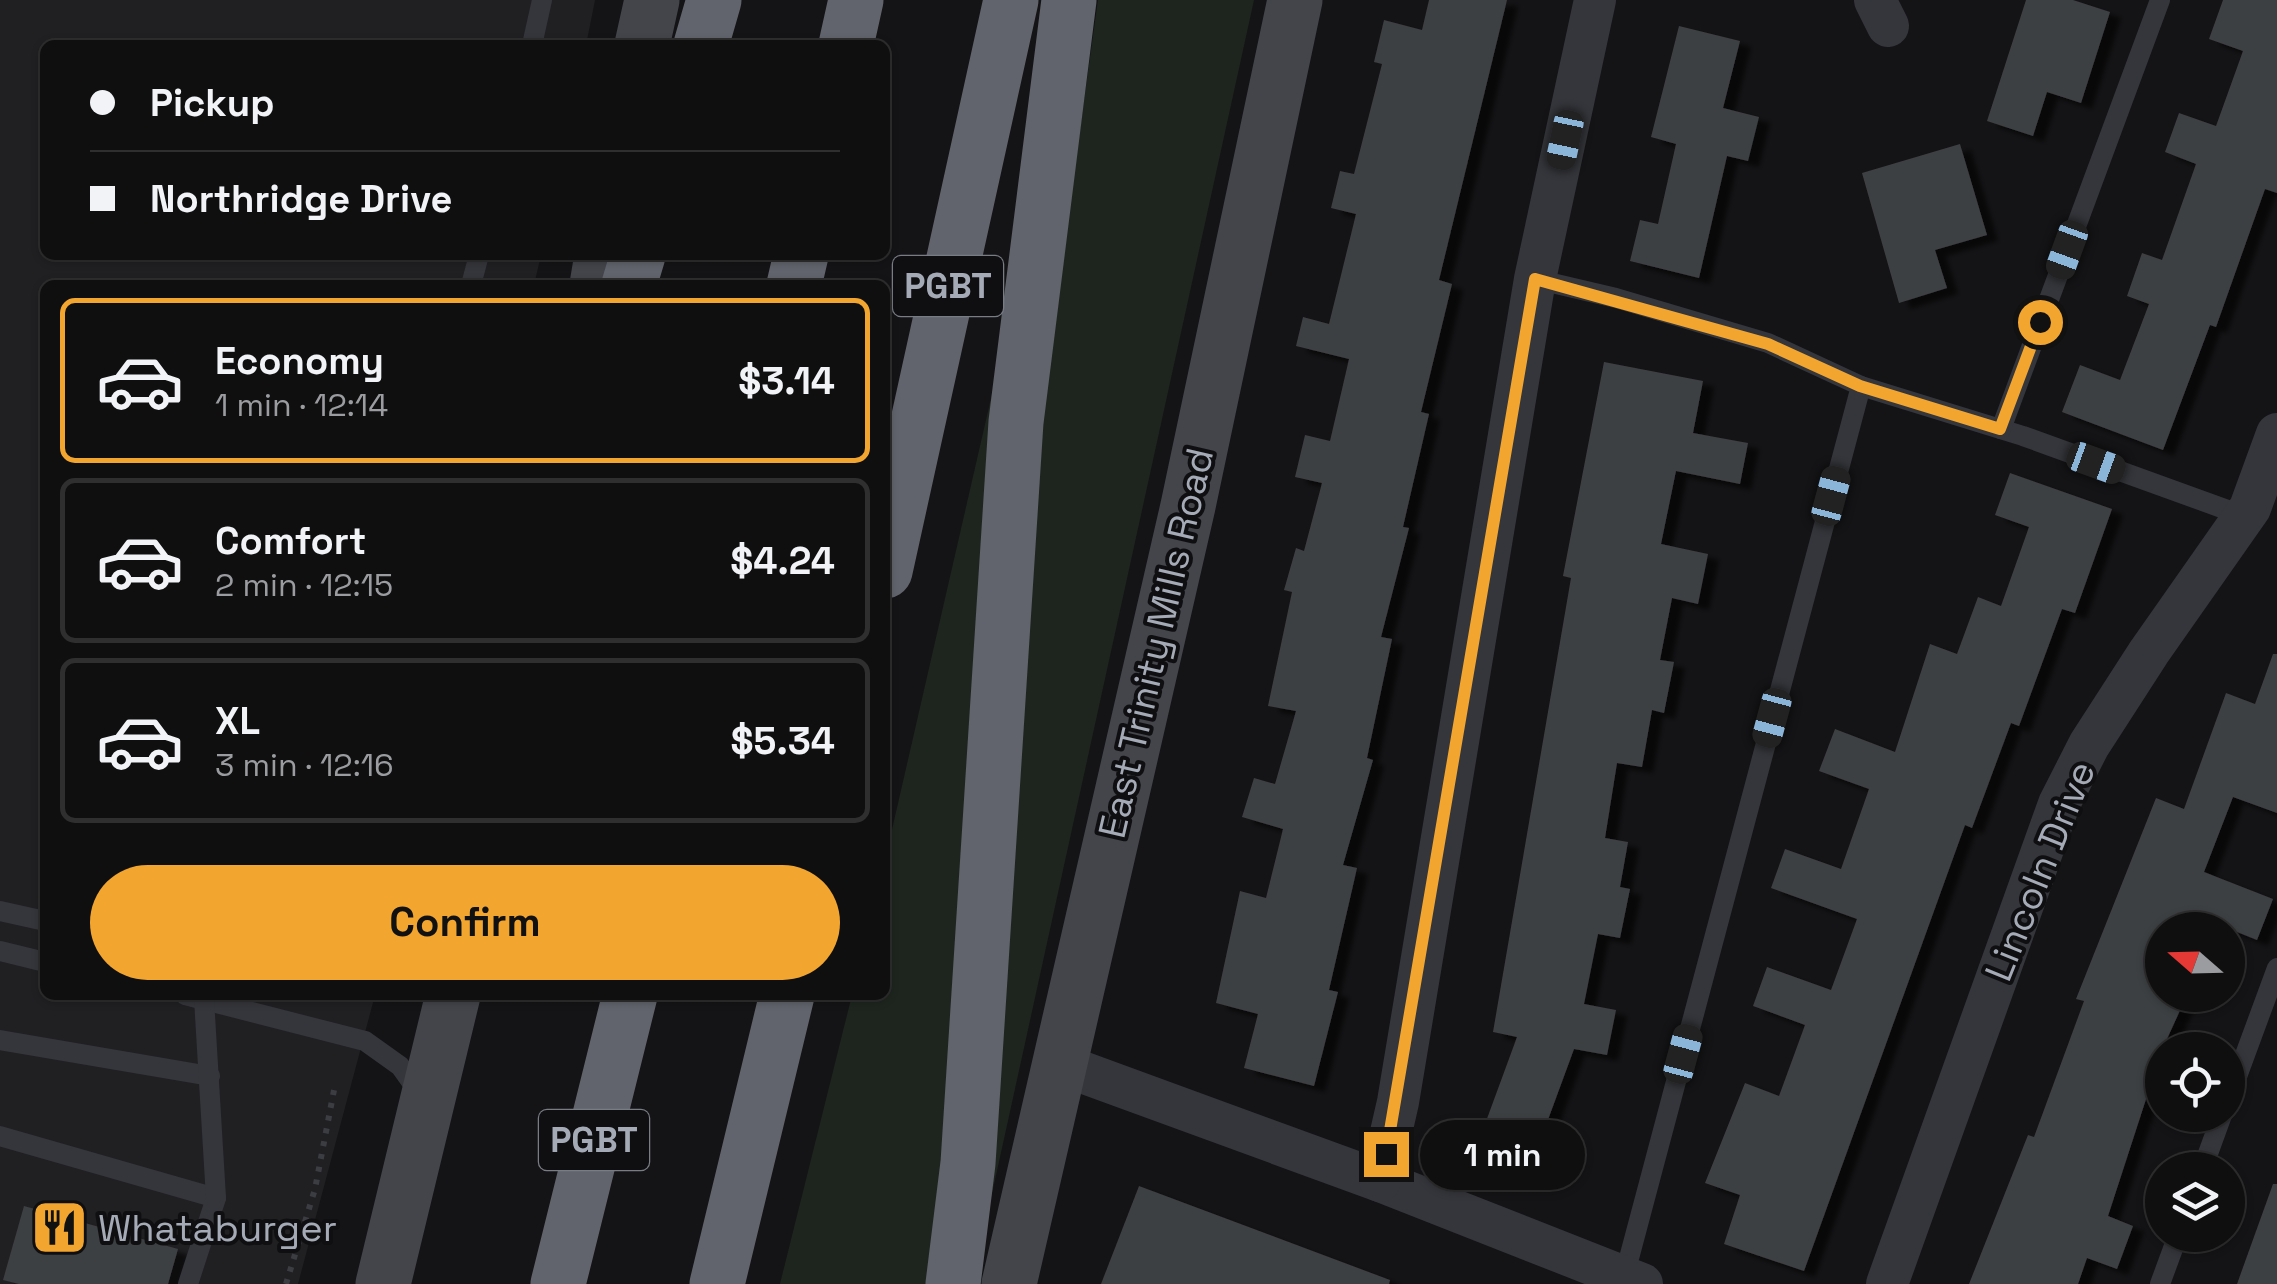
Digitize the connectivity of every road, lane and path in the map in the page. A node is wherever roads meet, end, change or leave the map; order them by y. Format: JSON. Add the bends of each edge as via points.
{"nodes":[{"id":1,"x":542,"y":0,"type":"edge"},
{"id":2,"x":652,"y":0,"type":"edge"},
{"id":3,"x":714,"y":0,"type":"edge"},
{"id":4,"x":856,"y":0,"type":"edge"},
{"id":5,"x":1011,"y":0,"type":"edge"},
{"id":6,"x":1070,"y":0,"type":"edge"},
{"id":7,"x":1295,"y":0,"type":"edge"},
{"id":8,"x":1595,"y":0,"type":"edge"},
{"id":9,"x":2160,"y":0,"type":"edge"},
{"id":10,"x":533,"y":40,"type":"edge"},
{"id":11,"x":643,"y":40,"type":"edge"},
{"id":12,"x":702,"y":40,"type":"edge"},
{"id":13,"x":847,"y":40,"type":"edge"},
{"id":14,"x":1535,"y":279,"type":"junction"},
{"id":15,"x":1860,"y":386,"type":"junction"},
{"id":16,"x":2000,"y":429,"type":"junction"},
{"id":17,"x":2277,"y":434,"type":"edge"},
{"id":18,"x":2244,"y":516,"type":"junction"},
{"id":19,"x":890,"y":549,"type":"edge"},
{"id":20,"x":0,"y":912,"type":"edge"},
{"id":21,"x":40,"y":920,"type":"edge"},
{"id":22,"x":0,"y":952,"type":"edge"},
{"id":23,"x":40,"y":961,"type":"edge"},
{"id":24,"x":2277,"y":968,"type":"edge"},
{"id":25,"x":195,"y":1000,"type":"edge"},
{"id":26,"x":206,"y":1000,"type":"edge"},
{"id":27,"x":452,"y":1000,"type":"edge"},
{"id":28,"x":629,"y":1000,"type":"edge"},
{"id":29,"x":786,"y":1000,"type":"edge"},
{"id":30,"x":0,"y":1040,"type":"edge"},
{"id":31,"x":2245,"y":1055,"type":"edge"},
{"id":32,"x":1060,"y":1064,"type":"junction"},
{"id":33,"x":210,"y":1076,"type":"junction"},
{"id":34,"x":335,"y":1084,"type":"dead end"},
{"id":35,"x":428,"y":1106,"type":"junction"},
{"id":36,"x":0,"y":1136,"type":"edge"},
{"id":37,"x":1380,"y":1181,"type":"junction"},
{"id":38,"x":216,"y":1198,"type":"junction"},
{"id":39,"x":2172,"y":1252,"type":"edge"},
{"id":40,"x":1633,"y":1281,"type":"edge"},
{"id":41,"x":188,"y":1284,"type":"edge"},
{"id":42,"x":286,"y":1284,"type":"edge"},
{"id":43,"x":384,"y":1284,"type":"edge"},
{"id":44,"x":558,"y":1284,"type":"edge"},
{"id":45,"x":717,"y":1284,"type":"edge"},
{"id":46,"x":952,"y":1284,"type":"edge"},
{"id":47,"x":1009,"y":1284,"type":"edge"},
{"id":48,"x":1887,"y":1284,"type":"edge"},
{"id":49,"x":2160,"y":1284,"type":"edge"}],
"edges":[{"from":1,"to":10,"type":"lane"},
{"from":2,"to":11,"type":"main road"},
{"from":3,"to":12,"type":"highway"},
{"from":4,"to":13,"type":"highway"},
{"from":5,"to":19,"type":"highway","number":"PGBT"},
{"from":6,"to":46,"type":"highway","via":[[1016,422],[968,1163]]},
{"from":7,"to":32,"type":"main road","name":"East Trinity Mills Road"},
{"from":8,"to":14,"type":"street"},
{"from":9,"to":16,"type":"lane"},
{"from":14,"to":15,"type":"lane","via":[[1768,344]]},
{"from":14,"to":37,"type":"street"},
{"from":15,"to":16,"type":"lane"},
{"from":15,"to":40,"type":"lane"},
{"from":16,"to":18,"type":"lane"},
{"from":17,"to":18,"type":"street","name":"Lincoln Drive"},
{"from":18,"to":48,"type":"street","name":"Lincoln Drive","via":[[2089,745],[2058,804]]},
{"from":20,"to":21,"type":"lane"},
{"from":22,"to":23,"type":"lane"},
{"from":24,"to":31,"type":"lane"},
{"from":25,"to":33,"type":"lane"},
{"from":26,"to":35,"type":"lane","via":[[364,1041],[400,1066]]},
{"from":27,"to":35,"type":"main road"},
{"from":28,"to":44,"type":"highway","number":"PGBT"},
{"from":29,"to":45,"type":"highway"},
{"from":30,"to":33,"type":"lane"},
{"from":32,"to":37,"type":"street"},
{"from":32,"to":47,"type":"main road","name":"East Trinity Mills Road"},
{"from":33,"to":38,"type":"lane"},
{"from":34,"to":42,"type":"path","via":[[315,1189]]},
{"from":35,"to":43,"type":"main road"},
{"from":36,"to":38,"type":"lane"},
{"from":37,"to":40,"type":"street"},
{"from":38,"to":41,"type":"lane"},
{"from":39,"to":49,"type":"lane"}]}
